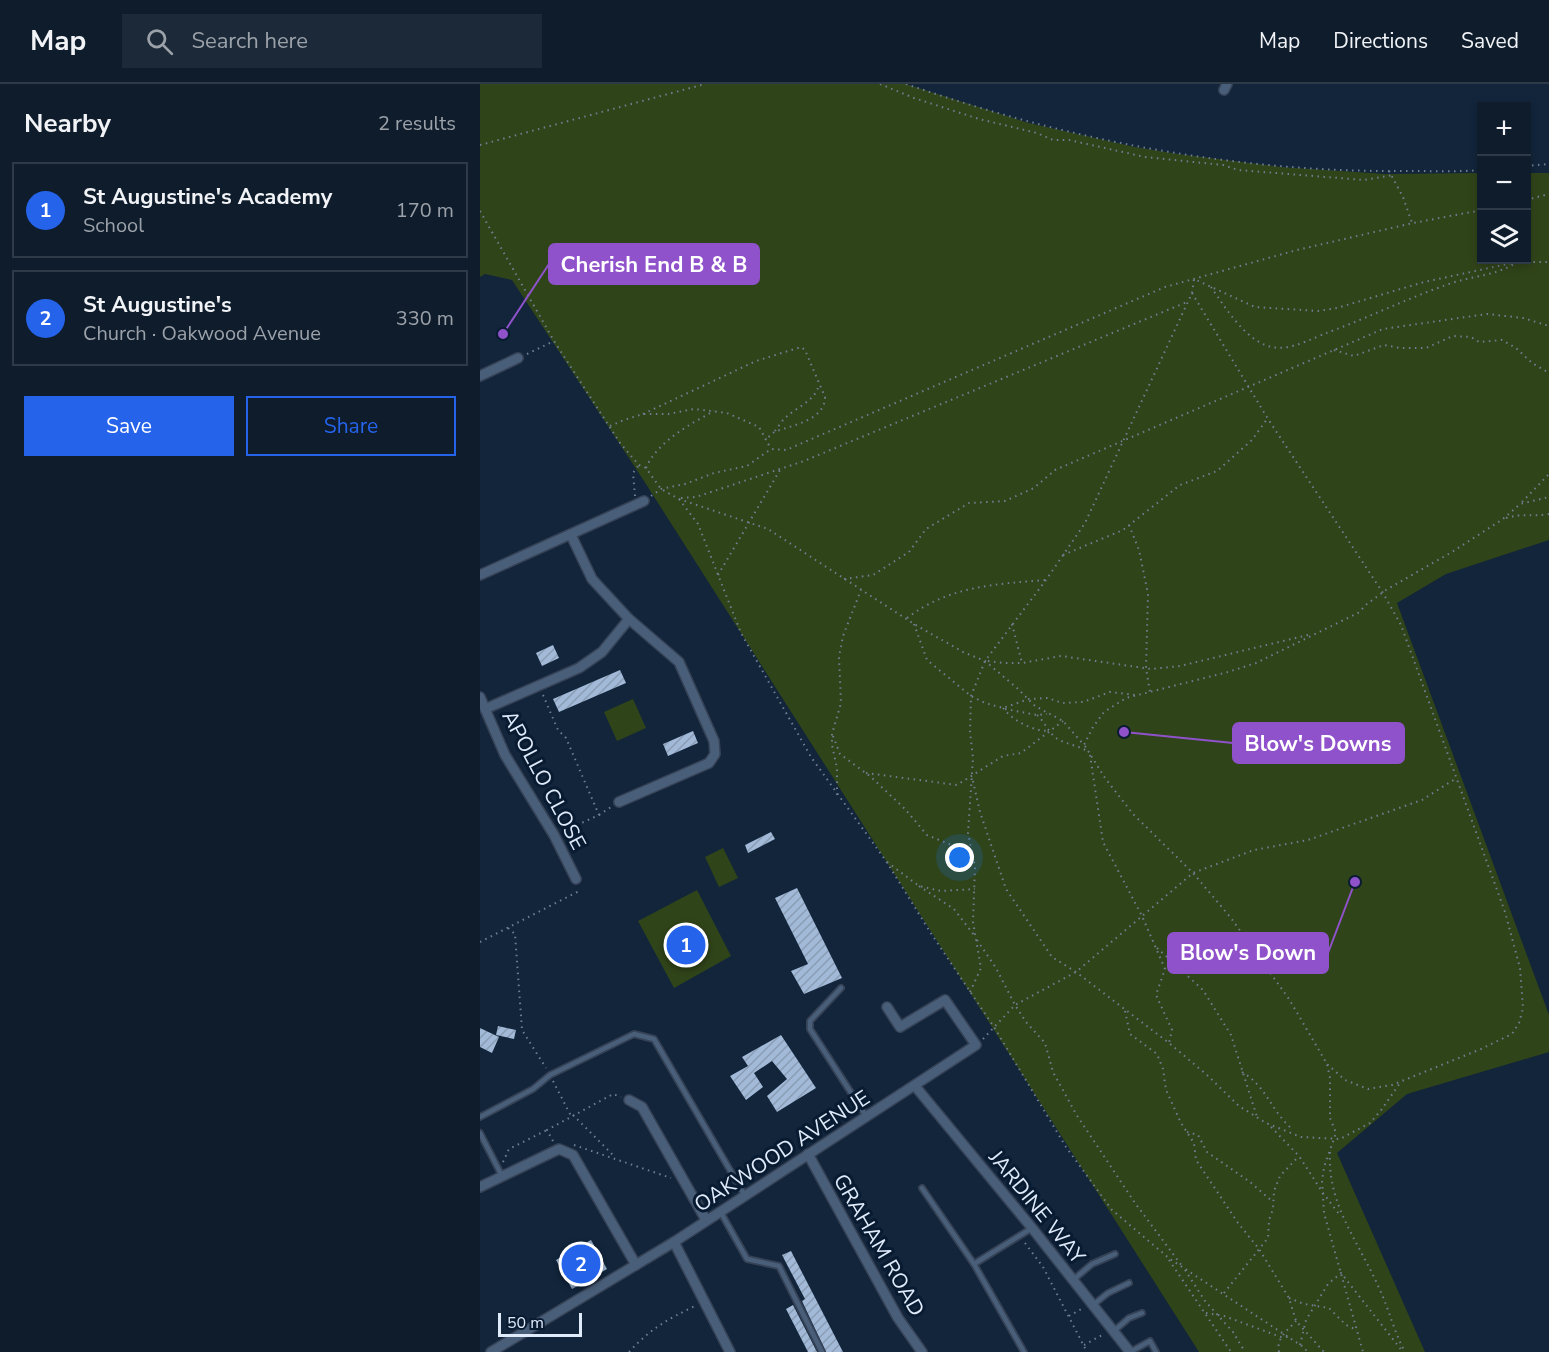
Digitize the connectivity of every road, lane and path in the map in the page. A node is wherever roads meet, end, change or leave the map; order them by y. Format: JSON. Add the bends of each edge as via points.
{"nodes":[{"id":1,"x":705,"y":84,"type":"edge"},
{"id":2,"x":880,"y":84,"type":"edge"},
{"id":3,"x":906,"y":84,"type":"edge"},
{"id":4,"x":480,"y":145,"type":"edge"},
{"id":5,"x":1549,"y":164,"type":"edge"},
{"id":6,"x":1531,"y":166,"type":"edge"},
{"id":7,"x":1477,"y":170,"type":"edge"},
{"id":8,"x":1389,"y":171,"type":"junction"},
{"id":9,"x":1393,"y":176,"type":"junction"},
{"id":10,"x":1549,"y":194,"type":"edge"},
{"id":11,"x":1531,"y":199,"type":"edge"},
{"id":12,"x":480,"y":211,"type":"edge"},
{"id":13,"x":1477,"y":211,"type":"edge"},
{"id":14,"x":1413,"y":224,"type":"junction"},
{"id":15,"x":1531,"y":261,"type":"edge"},
{"id":16,"x":1549,"y":262,"type":"edge"},
{"id":17,"x":1504,"y":264,"type":"edge"},
{"id":18,"x":1513,"y":264,"type":"edge"},
{"id":19,"x":1194,"y":279,"type":"junction"},
{"id":20,"x":1209,"y":285,"type":"junction"},
{"id":21,"x":1192,"y":292,"type":"junction"},
{"id":22,"x":1187,"y":302,"type":"junction"},
{"id":23,"x":1549,"y":326,"type":"edge"},
{"id":24,"x":554,"y":341,"type":"junction"},
{"id":25,"x":1334,"y":350,"type":"junction"},
{"id":26,"x":520,"y":357,"type":"joint"},
{"id":27,"x":1549,"y":373,"type":"edge"},
{"id":28,"x":480,"y":376,"type":"edge"},
{"id":29,"x":819,"y":384,"type":"junction"},
{"id":30,"x":1249,"y":387,"type":"junction"},
{"id":31,"x":714,"y":411,"type":"junction"},
{"id":32,"x":644,"y":414,"type":"junction"},
{"id":33,"x":1268,"y":419,"type":"junction"},
{"id":34,"x":610,"y":426,"type":"junction"},
{"id":35,"x":775,"y":431,"type":"junction"},
{"id":36,"x":766,"y":439,"type":"junction"},
{"id":37,"x":1124,"y":441,"type":"junction"},
{"id":38,"x":771,"y":449,"type":"junction"},
{"id":39,"x":639,"y":465,"type":"junction"},
{"id":40,"x":646,"y":468,"type":"junction"},
{"id":41,"x":780,"y":470,"type":"junction"},
{"id":42,"x":1549,"y":474,"type":"edge"},
{"id":43,"x":661,"y":489,"type":"junction"},
{"id":44,"x":1549,"y":497,"type":"edge"},
{"id":45,"x":679,"y":499,"type":"junction"},
{"id":46,"x":641,"y":502,"type":"joint"},
{"id":47,"x":1520,"y":504,"type":"junction"},
{"id":48,"x":1549,"y":514,"type":"edge"},
{"id":49,"x":1503,"y":519,"type":"junction"},
{"id":50,"x":750,"y":521,"type":"junction"},
{"id":51,"x":1129,"y":525,"type":"junction"},
{"id":52,"x":571,"y":535,"type":"junction"},
{"id":53,"x":1063,"y":555,"type":"junction"},
{"id":54,"x":480,"y":575,"type":"edge"},
{"id":55,"x":718,"y":575,"type":"junction"},
{"id":56,"x":844,"y":579,"type":"junction"},
{"id":57,"x":1046,"y":580,"type":"junction"},
{"id":58,"x":861,"y":590,"type":"junction"},
{"id":59,"x":1383,"y":593,"type":"junction"},
{"id":60,"x":629,"y":619,"type":"junction"},
{"id":61,"x":906,"y":619,"type":"junction"},
{"id":62,"x":914,"y":624,"type":"junction"},
{"id":63,"x":1012,"y":624,"type":"junction"},
{"id":64,"x":1317,"y":633,"type":"junction"},
{"id":65,"x":985,"y":661,"type":"junction"},
{"id":66,"x":1022,"y":663,"type":"junction"},
{"id":67,"x":1146,"y":668,"type":"junction"},
{"id":68,"x":539,"y":686,"type":"junction"},
{"id":69,"x":1150,"y":692,"type":"junction"},
{"id":70,"x":1138,"y":695,"type":"junction"},
{"id":71,"x":971,"y":696,"type":"junction"},
{"id":72,"x":480,"y":697,"type":"edge"},
{"id":73,"x":1029,"y":699,"type":"junction"},
{"id":74,"x":1003,"y":708,"type":"junction"},
{"id":75,"x":485,"y":709,"type":"junction"},
{"id":76,"x":1049,"y":714,"type":"junction"},
{"id":77,"x":1037,"y":715,"type":"junction"},
{"id":78,"x":1063,"y":722,"type":"junction"},
{"id":79,"x":1050,"y":731,"type":"junction"},
{"id":80,"x":832,"y":734,"type":"junction"},
{"id":81,"x":1084,"y":746,"type":"junction"},
{"id":82,"x":1090,"y":753,"type":"junction"},
{"id":83,"x":866,"y":773,"type":"junction"},
{"id":84,"x":972,"y":776,"type":"junction"},
{"id":85,"x":1456,"y":778,"type":"junction"},
{"id":86,"x":837,"y":795,"type":"junction"},
{"id":87,"x":619,"y":802,"type":"joint"},
{"id":88,"x":599,"y":815,"type":"junction"},
{"id":89,"x":554,"y":835,"type":"junction"},
{"id":90,"x":886,"y":861,"type":"junction"},
{"id":91,"x":975,"y":866,"type":"junction"},
{"id":92,"x":1193,"y":873,"type":"junction"},
{"id":93,"x":576,"y":879,"type":"joint"},
{"id":94,"x":919,"y":886,"type":"junction"},
{"id":95,"x":975,"y":889,"type":"junction"},
{"id":96,"x":1142,"y":916,"type":"junction"},
{"id":97,"x":508,"y":928,"type":"junction"},
{"id":98,"x":976,"y":939,"type":"junction"},
{"id":99,"x":480,"y":942,"type":"edge"},
{"id":100,"x":1155,"y":946,"type":"junction"},
{"id":101,"x":1076,"y":972,"type":"junction"},
{"id":102,"x":841,"y":988,"type":"dead end"},
{"id":103,"x":970,"y":992,"type":"junction"},
{"id":104,"x":1015,"y":1005,"type":"junction"},
{"id":105,"x":887,"y":1006,"type":"dead end"},
{"id":106,"x":1125,"y":1011,"type":"junction"},
{"id":107,"x":994,"y":1027,"type":"junction"},
{"id":108,"x":1168,"y":1043,"type":"junction"},
{"id":109,"x":976,"y":1045,"type":"junction"},
{"id":110,"x":1327,"y":1064,"type":"junction"},
{"id":111,"x":1242,"y":1072,"type":"junction"},
{"id":112,"x":550,"y":1075,"type":"junction"},
{"id":113,"x":1401,"y":1082,"type":"junction"},
{"id":114,"x":915,"y":1086,"type":"junction"},
{"id":115,"x":629,"y":1100,"type":"joint"},
{"id":116,"x":572,"y":1116,"type":"junction"},
{"id":117,"x":480,"y":1117,"type":"edge"},
{"id":118,"x":867,"y":1117,"type":"junction"},
{"id":119,"x":1257,"y":1118,"type":"junction"},
{"id":120,"x":1269,"y":1124,"type":"junction"},
{"id":121,"x":547,"y":1130,"type":"junction"},
{"id":122,"x":1187,"y":1132,"type":"junction"},
{"id":123,"x":1289,"y":1132,"type":"junction"},
{"id":124,"x":480,"y":1133,"type":"edge"},
{"id":125,"x":1333,"y":1140,"type":"junction"},
{"id":126,"x":559,"y":1149,"type":"junction"},
{"id":127,"x":1331,"y":1149,"type":"junction"},
{"id":128,"x":807,"y":1154,"type":"junction"},
{"id":129,"x":1299,"y":1156,"type":"junction"},
{"id":130,"x":616,"y":1158,"type":"junction"},
{"id":131,"x":496,"y":1167,"type":"junction"},
{"id":132,"x":502,"y":1176,"type":"junction"},
{"id":133,"x":685,"y":1183,"type":"junction"},
{"id":134,"x":480,"y":1187,"type":"edge"},
{"id":135,"x":922,"y":1188,"type":"dead end"},
{"id":136,"x":1323,"y":1193,"type":"junction"},
{"id":137,"x":745,"y":1196,"type":"junction"},
{"id":138,"x":1273,"y":1202,"type":"junction"},
{"id":139,"x":720,"y":1211,"type":"junction"},
{"id":140,"x":1341,"y":1216,"type":"junction"},
{"id":141,"x":706,"y":1220,"type":"junction"},
{"id":142,"x":1032,"y":1228,"type":"junction"},
{"id":143,"x":1020,"y":1235,"type":"junction"},
{"id":144,"x":674,"y":1242,"type":"junction"},
{"id":145,"x":1260,"y":1249,"type":"junction"},
{"id":146,"x":1115,"y":1254,"type":"dead end"},
{"id":147,"x":1165,"y":1255,"type":"junction"},
{"id":148,"x":974,"y":1264,"type":"junction"},
{"id":149,"x":636,"y":1265,"type":"junction"},
{"id":150,"x":1183,"y":1268,"type":"junction"},
{"id":151,"x":1341,"y":1274,"type":"junction"},
{"id":152,"x":1073,"y":1281,"type":"junction"},
{"id":153,"x":1129,"y":1283,"type":"dead end"},
{"id":154,"x":1223,"y":1294,"type":"junction"},
{"id":155,"x":1289,"y":1298,"type":"junction"},
{"id":156,"x":704,"y":1301,"type":"junction"},
{"id":157,"x":1315,"y":1305,"type":"junction"},
{"id":158,"x":1089,"y":1306,"type":"junction"},
{"id":159,"x":1142,"y":1313,"type":"dead end"},
{"id":160,"x":1206,"y":1313,"type":"junction"},
{"id":161,"x":1218,"y":1315,"type":"junction"},
{"id":162,"x":1069,"y":1316,"type":"junction"},
{"id":163,"x":1296,"y":1322,"type":"junction"},
{"id":164,"x":1357,"y":1330,"type":"junction"},
{"id":165,"x":1305,"y":1331,"type":"junction"},
{"id":166,"x":1110,"y":1332,"type":"junction"},
{"id":167,"x":1284,"y":1334,"type":"junction"},
{"id":168,"x":1281,"y":1337,"type":"junction"},
{"id":169,"x":1289,"y":1337,"type":"junction"},
{"id":170,"x":1300,"y":1345,"type":"junction"},
{"id":171,"x":1084,"y":1346,"type":"junction"},
{"id":172,"x":491,"y":1352,"type":"edge"},
{"id":173,"x":629,"y":1352,"type":"edge"},
{"id":174,"x":730,"y":1352,"type":"edge"},
{"id":175,"x":822,"y":1352,"type":"edge"},
{"id":176,"x":922,"y":1352,"type":"edge"},
{"id":177,"x":1024,"y":1352,"type":"edge"},
{"id":178,"x":1088,"y":1352,"type":"edge"},
{"id":179,"x":1130,"y":1352,"type":"edge"},
{"id":180,"x":1156,"y":1352,"type":"edge"},
{"id":181,"x":1232,"y":1352,"type":"edge"},
{"id":182,"x":1245,"y":1352,"type":"edge"},
{"id":183,"x":1279,"y":1352,"type":"edge"},
{"id":184,"x":1308,"y":1352,"type":"edge"},
{"id":185,"x":1324,"y":1352,"type":"edge"},
{"id":186,"x":1363,"y":1352,"type":"edge"},
{"id":187,"x":1404,"y":1352,"type":"edge"}],
"edges":[{"from":1,"to":4,"type":"path"},
{"from":2,"to":9,"type":"path","via":[[1053,140],[1145,157],[1238,170],[1364,180]]},
{"from":3,"to":8,"type":"path","via":[[1029,123],[1145,149],[1281,166]]},
{"from":5,"to":6,"type":"path"},
{"from":7,"to":8,"type":"path"},
{"from":8,"to":9,"type":"path"},
{"from":9,"to":14,"type":"path"},
{"from":10,"to":11,"type":"path"},
{"from":12,"to":24,"type":"path"},
{"from":13,"to":14,"type":"path"},
{"from":14,"to":19,"type":"path","via":[[1297,250]]},
{"from":15,"to":16,"type":"path"},
{"from":17,"to":20,"type":"path","via":[[1318,310],[1255,307]]},
{"from":18,"to":20,"type":"path","via":[[1448,284],[1284,348],[1273,348],[1255,339],[1233,320]]},
{"from":19,"to":20,"type":"path"},
{"from":19,"to":21,"type":"path"},
{"from":19,"to":38,"type":"path","via":[[1165,286],[786,450]]},
{"from":21,"to":22,"type":"path"},
{"from":21,"to":30,"type":"path"},
{"from":22,"to":37,"type":"path"},
{"from":22,"to":41,"type":"path"},
{"from":23,"to":25,"type":"path","via":[[1487,314],[1383,329]]},
{"from":24,"to":26,"type":"path"},
{"from":24,"to":34,"type":"path"},
{"from":25,"to":27,"type":"path","via":[[1354,356],[1384,345],[1426,348],[1454,336],[1479,342],[1502,340]]},
{"from":25,"to":30,"type":"path"},
{"from":26,"to":28,"type":"street"},
{"from":29,"to":32,"type":"path","via":[[805,350],[793,348],[756,361]]},
{"from":29,"to":35,"type":"path","via":[[818,391]]},
{"from":29,"to":35,"type":"path","via":[[825,398],[820,410],[795,427]]},
{"from":30,"to":33,"type":"path"},
{"from":30,"to":37,"type":"path"},
{"from":31,"to":32,"type":"path"},
{"from":31,"to":36,"type":"path","via":[[749,421],[759,427]]},
{"from":31,"to":40,"type":"path","via":[[681,429],[650,459]]},
{"from":32,"to":34,"type":"path"},
{"from":33,"to":51,"type":"path","via":[[1252,440],[1216,471],[1180,486]]},
{"from":33,"to":59,"type":"path"},
{"from":34,"to":39,"type":"path"},
{"from":35,"to":36,"type":"path"},
{"from":36,"to":38,"type":"path"},
{"from":37,"to":53,"type":"path","via":[[1085,523]]},
{"from":37,"to":56,"type":"path","via":[[1055,470],[1034,489],[1005,501],[969,503],[926,529],[909,552],[873,575]]},
{"from":38,"to":43,"type":"path","via":[[747,466]]},
{"from":39,"to":40,"type":"path"},
{"from":39,"to":46,"type":"path","via":[[633,473],[633,493]]},
{"from":40,"to":43,"type":"path"},
{"from":41,"to":45,"type":"path"},
{"from":41,"to":50,"type":"path"},
{"from":42,"to":47,"type":"path"},
{"from":43,"to":45,"type":"path"},
{"from":44,"to":47,"type":"path"},
{"from":45,"to":50,"type":"path"},
{"from":45,"to":55,"type":"path","via":[[698,524]]},
{"from":46,"to":52,"type":"street"},
{"from":47,"to":49,"type":"path"},
{"from":48,"to":49,"type":"path","via":[[1519,513]]},
{"from":49,"to":59,"type":"path"},
{"from":50,"to":55,"type":"path"},
{"from":50,"to":56,"type":"path","via":[[777,534]]},
{"from":51,"to":53,"type":"path"},
{"from":51,"to":67,"type":"path","via":[[1139,550],[1148,594]]},
{"from":52,"to":54,"type":"street"},
{"from":52,"to":60,"type":"street","via":[[592,579]]},
{"from":53,"to":57,"type":"path"},
{"from":55,"to":86,"type":"path","via":[[741,633]]},
{"from":56,"to":58,"type":"path"},
{"from":57,"to":61,"type":"path","via":[[962,590],[923,606]]},
{"from":57,"to":63,"type":"path"},
{"from":58,"to":61,"type":"path"},
{"from":58,"to":80,"type":"path","via":[[843,636],[839,657],[841,703]]},
{"from":59,"to":64,"type":"path","via":[[1358,613]]},
{"from":59,"to":85,"type":"path","via":[[1401,625]]},
{"from":60,"to":68,"type":"street","via":[[603,652]]},
{"from":60,"to":87,"type":"street","via":[[679,662],[714,741],[715,754],[709,763]]},
{"from":61,"to":62,"type":"path"},
{"from":62,"to":65,"type":"path"},
{"from":62,"to":71,"type":"path","via":[[927,660]]},
{"from":63,"to":65,"type":"path"},
{"from":63,"to":66,"type":"path"},
{"from":64,"to":67,"type":"path","via":[[1180,666]]},
{"from":64,"to":69,"type":"path","via":[[1256,663]]},
{"from":65,"to":66,"type":"path"},
{"from":65,"to":71,"type":"path"},
{"from":65,"to":73,"type":"path"},
{"from":66,"to":67,"type":"path","via":[[1061,656]]},
{"from":67,"to":69,"type":"path"},
{"from":68,"to":75,"type":"street"},
{"from":68,"to":88,"type":"path"},
{"from":69,"to":70,"type":"path"},
{"from":70,"to":73,"type":"path","via":[[1110,692],[1083,702],[1062,703],[1048,698]]},
{"from":70,"to":81,"type":"path","via":[[1104,712]]},
{"from":71,"to":74,"type":"path"},
{"from":71,"to":84,"type":"path"},
{"from":72,"to":75,"type":"street","name":"APOLLO CLOSE"},
{"from":73,"to":74,"type":"path"},
{"from":73,"to":76,"type":"path"},
{"from":74,"to":77,"type":"path"},
{"from":74,"to":79,"type":"path","via":[[1011,719],[1037,731]]},
{"from":75,"to":89,"type":"street","name":"APOLLO CLOSE","via":[[505,755]]},
{"from":76,"to":77,"type":"path"},
{"from":76,"to":78,"type":"path"},
{"from":77,"to":79,"type":"path"},
{"from":78,"to":79,"type":"path"},
{"from":78,"to":81,"type":"path"},
{"from":79,"to":82,"type":"path","via":[[1056,738]]},
{"from":79,"to":84,"type":"path","via":[[1021,753],[1003,756]]},
{"from":80,"to":83,"type":"path","via":[[840,754]]},
{"from":80,"to":86,"type":"path"},
{"from":81,"to":82,"type":"path"},
{"from":82,"to":92,"type":"path","via":[[1133,814]]},
{"from":82,"to":96,"type":"path","via":[[1103,842]]},
{"from":83,"to":84,"type":"path","via":[[957,785]]},
{"from":83,"to":91,"type":"path","via":[[927,835],[959,848]]},
{"from":84,"to":91,"type":"path","via":[[969,833]]},
{"from":84,"to":101,"type":"path","via":[[1006,889],[1052,957]]},
{"from":85,"to":92,"type":"path","via":[[1422,800],[1308,840],[1254,850]]},
{"from":85,"to":113,"type":"path","via":[[1505,912],[1520,968],[1523,1008],[1520,1023],[1512,1034]]},
{"from":86,"to":90,"type":"path"},
{"from":87,"to":88,"type":"path"},
{"from":88,"to":89,"type":"path"},
{"from":89,"to":93,"type":"street","name":"APOLLO CLOSE"},
{"from":90,"to":94,"type":"path"},
{"from":90,"to":103,"type":"path"},
{"from":91,"to":95,"type":"path"},
{"from":92,"to":96,"type":"path"},
{"from":92,"to":110,"type":"path","via":[[1289,999]]},
{"from":93,"to":97,"type":"path","via":[[577,892]]},
{"from":94,"to":95,"type":"path","via":[[941,891]]},
{"from":94,"to":98,"type":"path","via":[[954,909]]},
{"from":95,"to":98,"type":"path"},
{"from":96,"to":100,"type":"path"},
{"from":96,"to":101,"type":"path"},
{"from":97,"to":99,"type":"path"},
{"from":97,"to":112,"type":"path","via":[[515,934],[522,1030]]},
{"from":98,"to":103,"type":"path","via":[[981,968]]},
{"from":98,"to":104,"type":"path"},
{"from":100,"to":108,"type":"path","via":[[1165,969],[1156,995],[1172,1030]]},
{"from":100,"to":111,"type":"path","via":[[1203,990],[1231,1035]]},
{"from":101,"to":104,"type":"path"},
{"from":101,"to":106,"type":"path"},
{"from":102,"to":118,"type":"lane","via":[[810,1022],[810,1029]]},
{"from":103,"to":107,"type":"path"},
{"from":104,"to":107,"type":"path"},
{"from":104,"to":150,"type":"path","via":[[1045,1043],[1053,1072],[1076,1114]]},
{"from":105,"to":109,"type":"street","via":[[900,1027],[945,1000]]},
{"from":106,"to":108,"type":"path"},
{"from":106,"to":122,"type":"path","via":[[1130,1035],[1157,1054],[1166,1090]]},
{"from":107,"to":109,"type":"path"},
{"from":107,"to":147,"type":"path","via":[[1066,1147],[1112,1209]]},
{"from":108,"to":119,"type":"path"},
{"from":109,"to":114,"type":"street","name":"OAKWOOD AVENUE"},
{"from":110,"to":113,"type":"path","via":[[1345,1080],[1368,1089]]},
{"from":110,"to":125,"type":"path","via":[[1330,1118],[1336,1133]]},
{"from":111,"to":119,"type":"path"},
{"from":111,"to":123,"type":"path","via":[[1254,1078],[1290,1127]]},
{"from":112,"to":116,"type":"path"},
{"from":112,"to":117,"type":"lane","via":[[533,1089]]},
{"from":112,"to":137,"type":"lane","via":[[634,1034],[654,1039]]},
{"from":113,"to":125,"type":"path","via":[[1370,1123]]},
{"from":114,"to":118,"type":"street","name":"OAKWOOD AVENUE"},
{"from":114,"to":142,"type":"street","name":"JARDINE WAY"},
{"from":115,"to":116,"type":"path","via":[[613,1094]]},
{"from":115,"to":133,"type":"street","via":[[642,1107]]},
{"from":116,"to":121,"type":"path"},
{"from":116,"to":130,"type":"path"},
{"from":118,"to":128,"type":"street","name":"OAKWOOD AVENUE"},
{"from":119,"to":120,"type":"path"},
{"from":120,"to":123,"type":"path"},
{"from":120,"to":129,"type":"path"},
{"from":121,"to":126,"type":"path"},
{"from":121,"to":131,"type":"path","via":[[509,1149],[502,1164]]},
{"from":122,"to":138,"type":"path","via":[[1198,1135],[1207,1152]]},
{"from":122,"to":145,"type":"path","via":[[1194,1143],[1196,1160]]},
{"from":123,"to":125,"type":"path"},
{"from":124,"to":131,"type":"lane"},
{"from":125,"to":127,"type":"path"},
{"from":126,"to":130,"type":"path","via":[[577,1144]]},
{"from":126,"to":132,"type":"street"},
{"from":126,"to":149,"type":"street","via":[[573,1155]]},
{"from":127,"to":136,"type":"path","via":[[1324,1167]]},
{"from":127,"to":140,"type":"path","via":[[1330,1176]]},
{"from":128,"to":137,"type":"street","name":"OAKWOOD AVENUE"},
{"from":128,"to":176,"type":"street","name":"GRAHAM ROAD","via":[[898,1318]]},
{"from":129,"to":136,"type":"path"},
{"from":129,"to":138,"type":"path","via":[[1280,1176]]},
{"from":130,"to":133,"type":"path"},
{"from":131,"to":132,"type":"lane"},
{"from":132,"to":134,"type":"street"},
{"from":133,"to":141,"type":"street"},
{"from":135,"to":148,"type":"lane"},
{"from":136,"to":140,"type":"path"},
{"from":136,"to":151,"type":"path","via":[[1324,1213]]},
{"from":137,"to":139,"type":"street","name":"OAKWOOD AVENUE"},
{"from":138,"to":145,"type":"path","via":[[1268,1238]]},
{"from":139,"to":141,"type":"street","name":"OAKWOOD AVENUE"},
{"from":139,"to":175,"type":"lane","via":[[747,1259],[779,1266]]},
{"from":140,"to":187,"type":"path","via":[[1380,1290]]},
{"from":141,"to":144,"type":"street","name":"OAKWOOD AVENUE"},
{"from":142,"to":143,"type":"lane"},
{"from":142,"to":152,"type":"street","name":"JARDINE WAY"},
{"from":143,"to":148,"type":"lane"},
{"from":143,"to":162,"type":"path","via":[[1043,1267]]},
{"from":144,"to":149,"type":"street","name":"OAKWOOD AVENUE"},
{"from":144,"to":156,"type":"street"},
{"from":145,"to":154,"type":"path"},
{"from":145,"to":155,"type":"path"},
{"from":146,"to":152,"type":"lane","via":[[1092,1264]]},
{"from":147,"to":150,"type":"path"},
{"from":147,"to":160,"type":"path"},
{"from":148,"to":177,"type":"lane"},
{"from":149,"to":172,"type":"street","name":"OAKWOOD AVENUE"},
{"from":150,"to":154,"type":"path"},
{"from":150,"to":161,"type":"path"},
{"from":151,"to":157,"type":"path","via":[[1328,1284]]},
{"from":151,"to":164,"type":"path"},
{"from":151,"to":187,"type":"path"},
{"from":152,"to":158,"type":"street","name":"JARDINE WAY"},
{"from":153,"to":158,"type":"lane"},
{"from":154,"to":167,"type":"path"},
{"from":155,"to":157,"type":"path"},
{"from":155,"to":163,"type":"path"},
{"from":156,"to":173,"type":"path","via":[[663,1322]]},
{"from":156,"to":174,"type":"street"},
{"from":157,"to":164,"type":"path","via":[[1329,1308]]},
{"from":157,"to":165,"type":"path","via":[[1306,1320]]},
{"from":158,"to":162,"type":"path"},
{"from":158,"to":166,"type":"street","name":"JARDINE WAY"},
{"from":159,"to":166,"type":"lane"},
{"from":160,"to":161,"type":"path"},
{"from":160,"to":181,"type":"path"},
{"from":161,"to":168,"type":"path"},
{"from":161,"to":182,"type":"path"},
{"from":162,"to":171,"type":"path"},
{"from":163,"to":165,"type":"path"},
{"from":163,"to":167,"type":"path"},
{"from":164,"to":186,"type":"path"},
{"from":165,"to":170,"type":"path"},
{"from":165,"to":185,"type":"path"},
{"from":166,"to":171,"type":"path"},
{"from":166,"to":179,"type":"street","name":"JARDINE WAY"},
{"from":167,"to":168,"type":"path"},
{"from":167,"to":169,"type":"path"},
{"from":168,"to":169,"type":"path"},
{"from":168,"to":183,"type":"path"},
{"from":169,"to":170,"type":"path"},
{"from":170,"to":184,"type":"path"},
{"from":171,"to":178,"type":"path"},
{"from":179,"to":180,"type":"lane","via":[[1150,1341]]}]}
